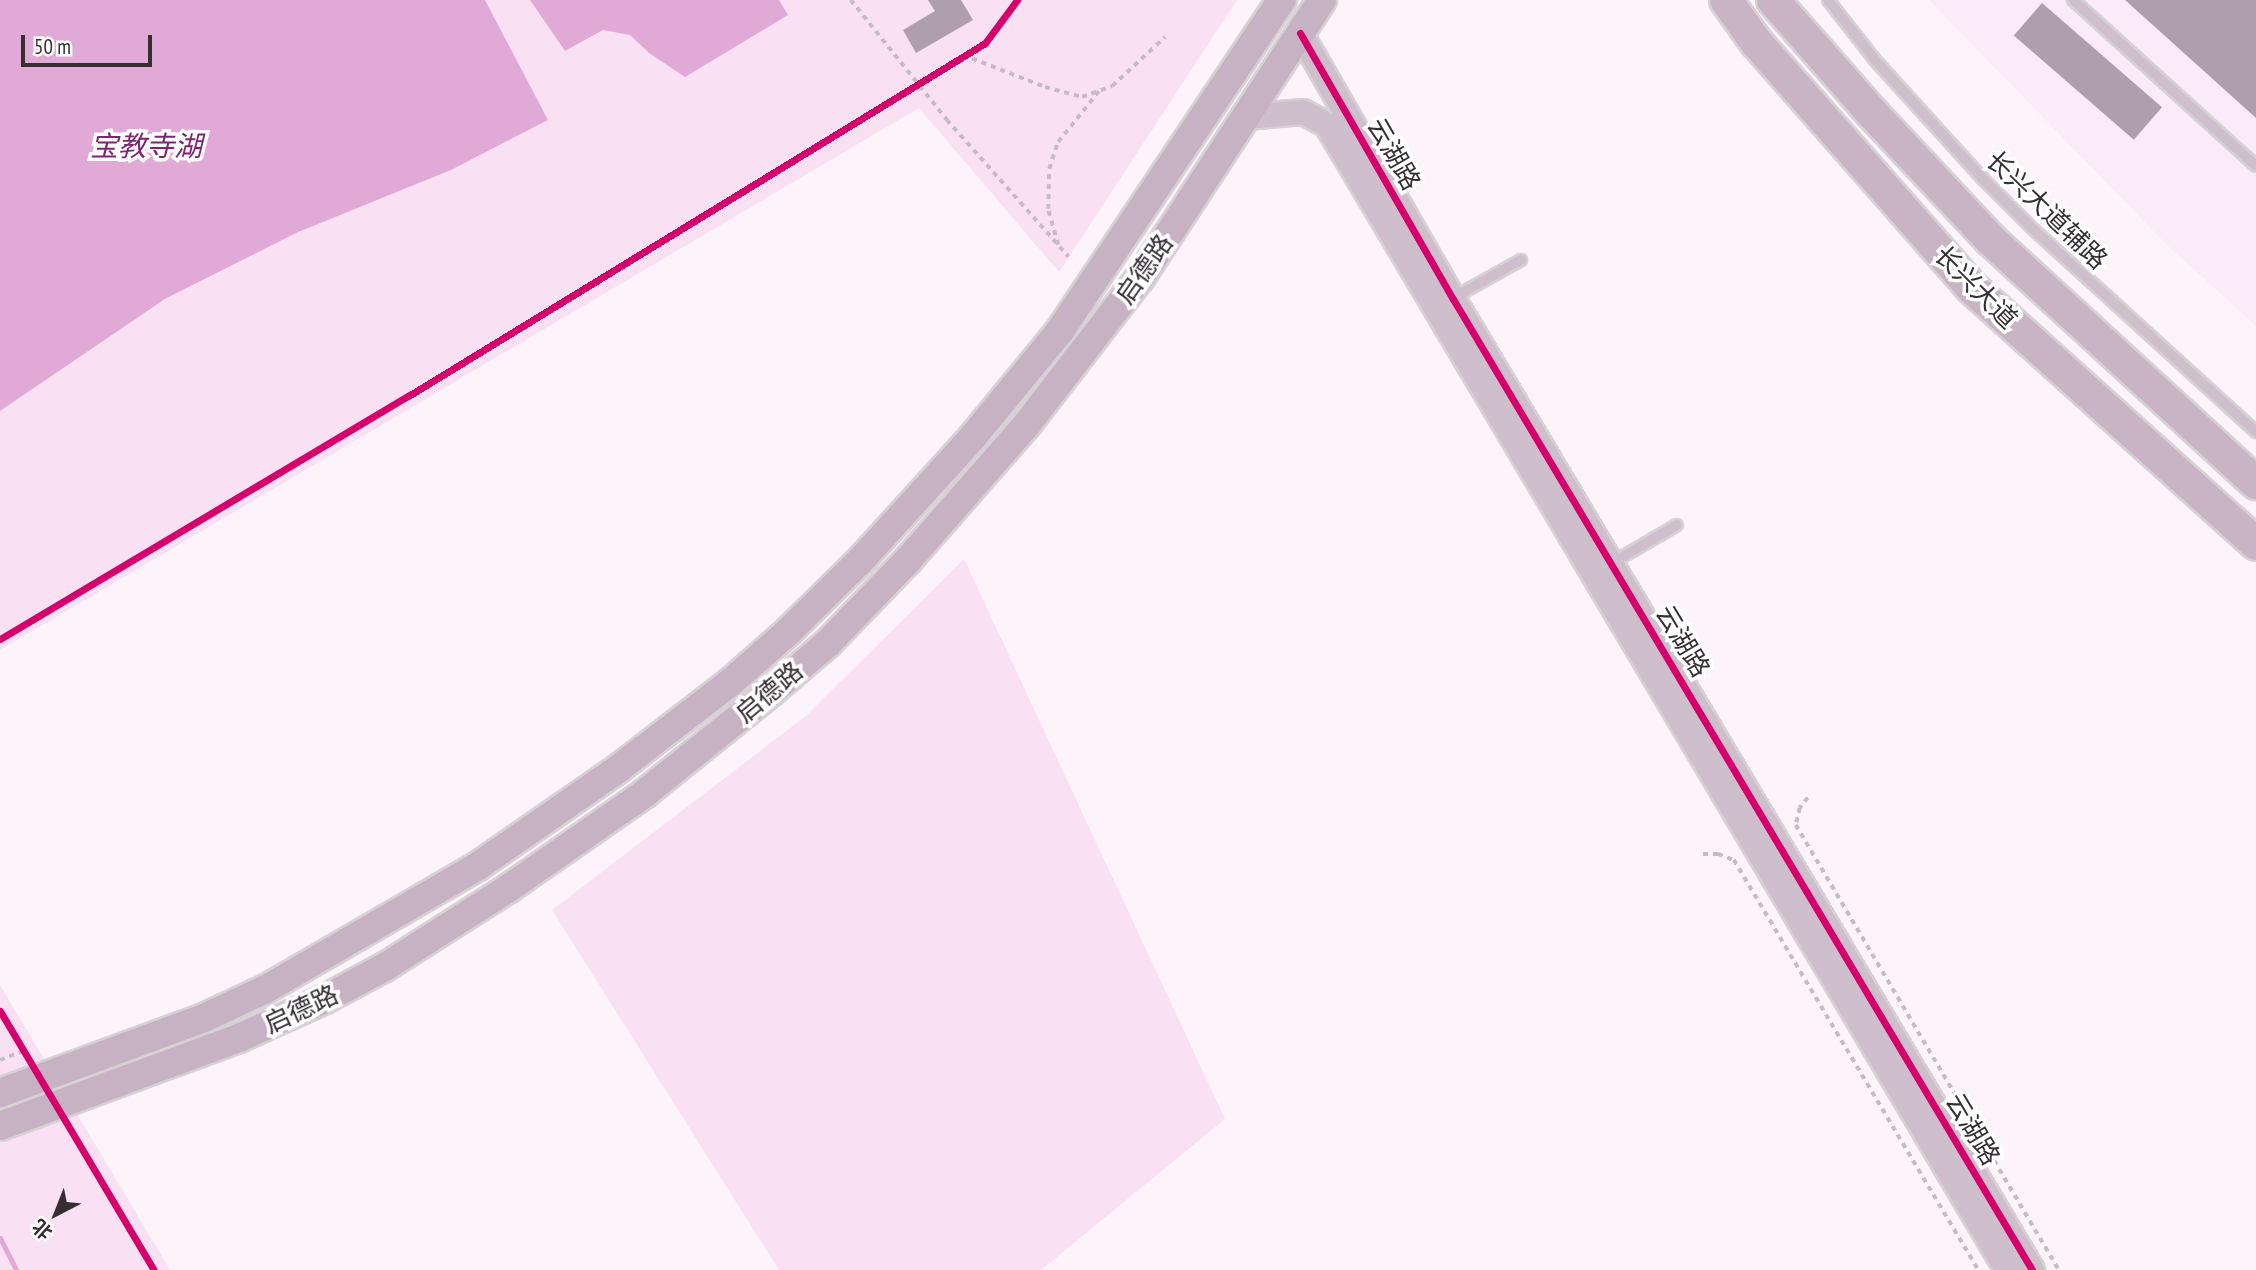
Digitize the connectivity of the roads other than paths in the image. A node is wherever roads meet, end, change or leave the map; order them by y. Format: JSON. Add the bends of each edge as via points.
{"nodes":[{"id":1,"x":1282,"y":0,"type":"edge"},
{"id":2,"x":1322,"y":0,"type":"edge"},
{"id":3,"x":1726,"y":0,"type":"edge"},
{"id":4,"x":1773,"y":0,"type":"edge"},
{"id":5,"x":1828,"y":0,"type":"edge"},
{"id":6,"x":2073,"y":0,"type":"edge"},
{"id":7,"x":1300,"y":33,"type":"junction"},
{"id":8,"x":1246,"y":117,"type":"junction"},
{"id":9,"x":2256,"y":166,"type":"edge"},
{"id":10,"x":1521,"y":260,"type":"dead end"},
{"id":11,"x":1453,"y":299,"type":"junction"},
{"id":12,"x":2256,"y":432,"type":"edge"},
{"id":13,"x":2256,"y":483,"type":"edge"},
{"id":14,"x":1677,"y":525,"type":"dead end"},
{"id":15,"x":2256,"y":544,"type":"edge"},
{"id":16,"x":1611,"y":564,"type":"junction"},
{"id":17,"x":218,"y":1012,"type":"junction"},
{"id":18,"x":230,"y":1041,"type":"junction"},
{"id":19,"x":0,"y":1093,"type":"edge"},
{"id":20,"x":0,"y":1126,"type":"edge"},
{"id":21,"x":2007,"y":1270,"type":"edge"},
{"id":22,"x":2032,"y":1270,"type":"edge"}],
"edges":[{"from":1,"to":17,"type":"main road","name":"启德路","via":[[1060,331],[972,438],[789,631],[618,769],[478,866]]},
{"from":2,"to":7,"type":"main road","name":"启德路"},
{"from":3,"to":15,"type":"main road","name":"长兴大道","via":[[1756,42],[1971,287]]},
{"from":4,"to":13,"type":"main road","name":"长兴大道","via":[[1991,240]]},
{"from":5,"to":12,"type":"lane","name":"长兴大道辅路","via":[[1875,61],[1983,179]]},
{"from":6,"to":9,"type":"lane"},
{"from":7,"to":8,"type":"main road","name":"启德路"},
{"from":7,"to":11,"type":"street","name":"云湖路"},
{"from":8,"to":18,"type":"main road","name":"启德路","via":[[1140,278],[1027,424],[828,643],[644,794],[509,888],[385,967]]},
{"from":8,"to":21,"type":"street","name":"云湖路","via":[[1303,112],[1327,125]]},
{"from":10,"to":11,"type":"lane"},
{"from":11,"to":16,"type":"street","name":"云湖路"},
{"from":14,"to":16,"type":"lane"},
{"from":16,"to":22,"type":"street","name":"云湖路"},
{"from":17,"to":18,"type":"main road"},
{"from":17,"to":19,"type":"main road","name":"启德路"},
{"from":18,"to":20,"type":"main road","name":"启德路"}]}
